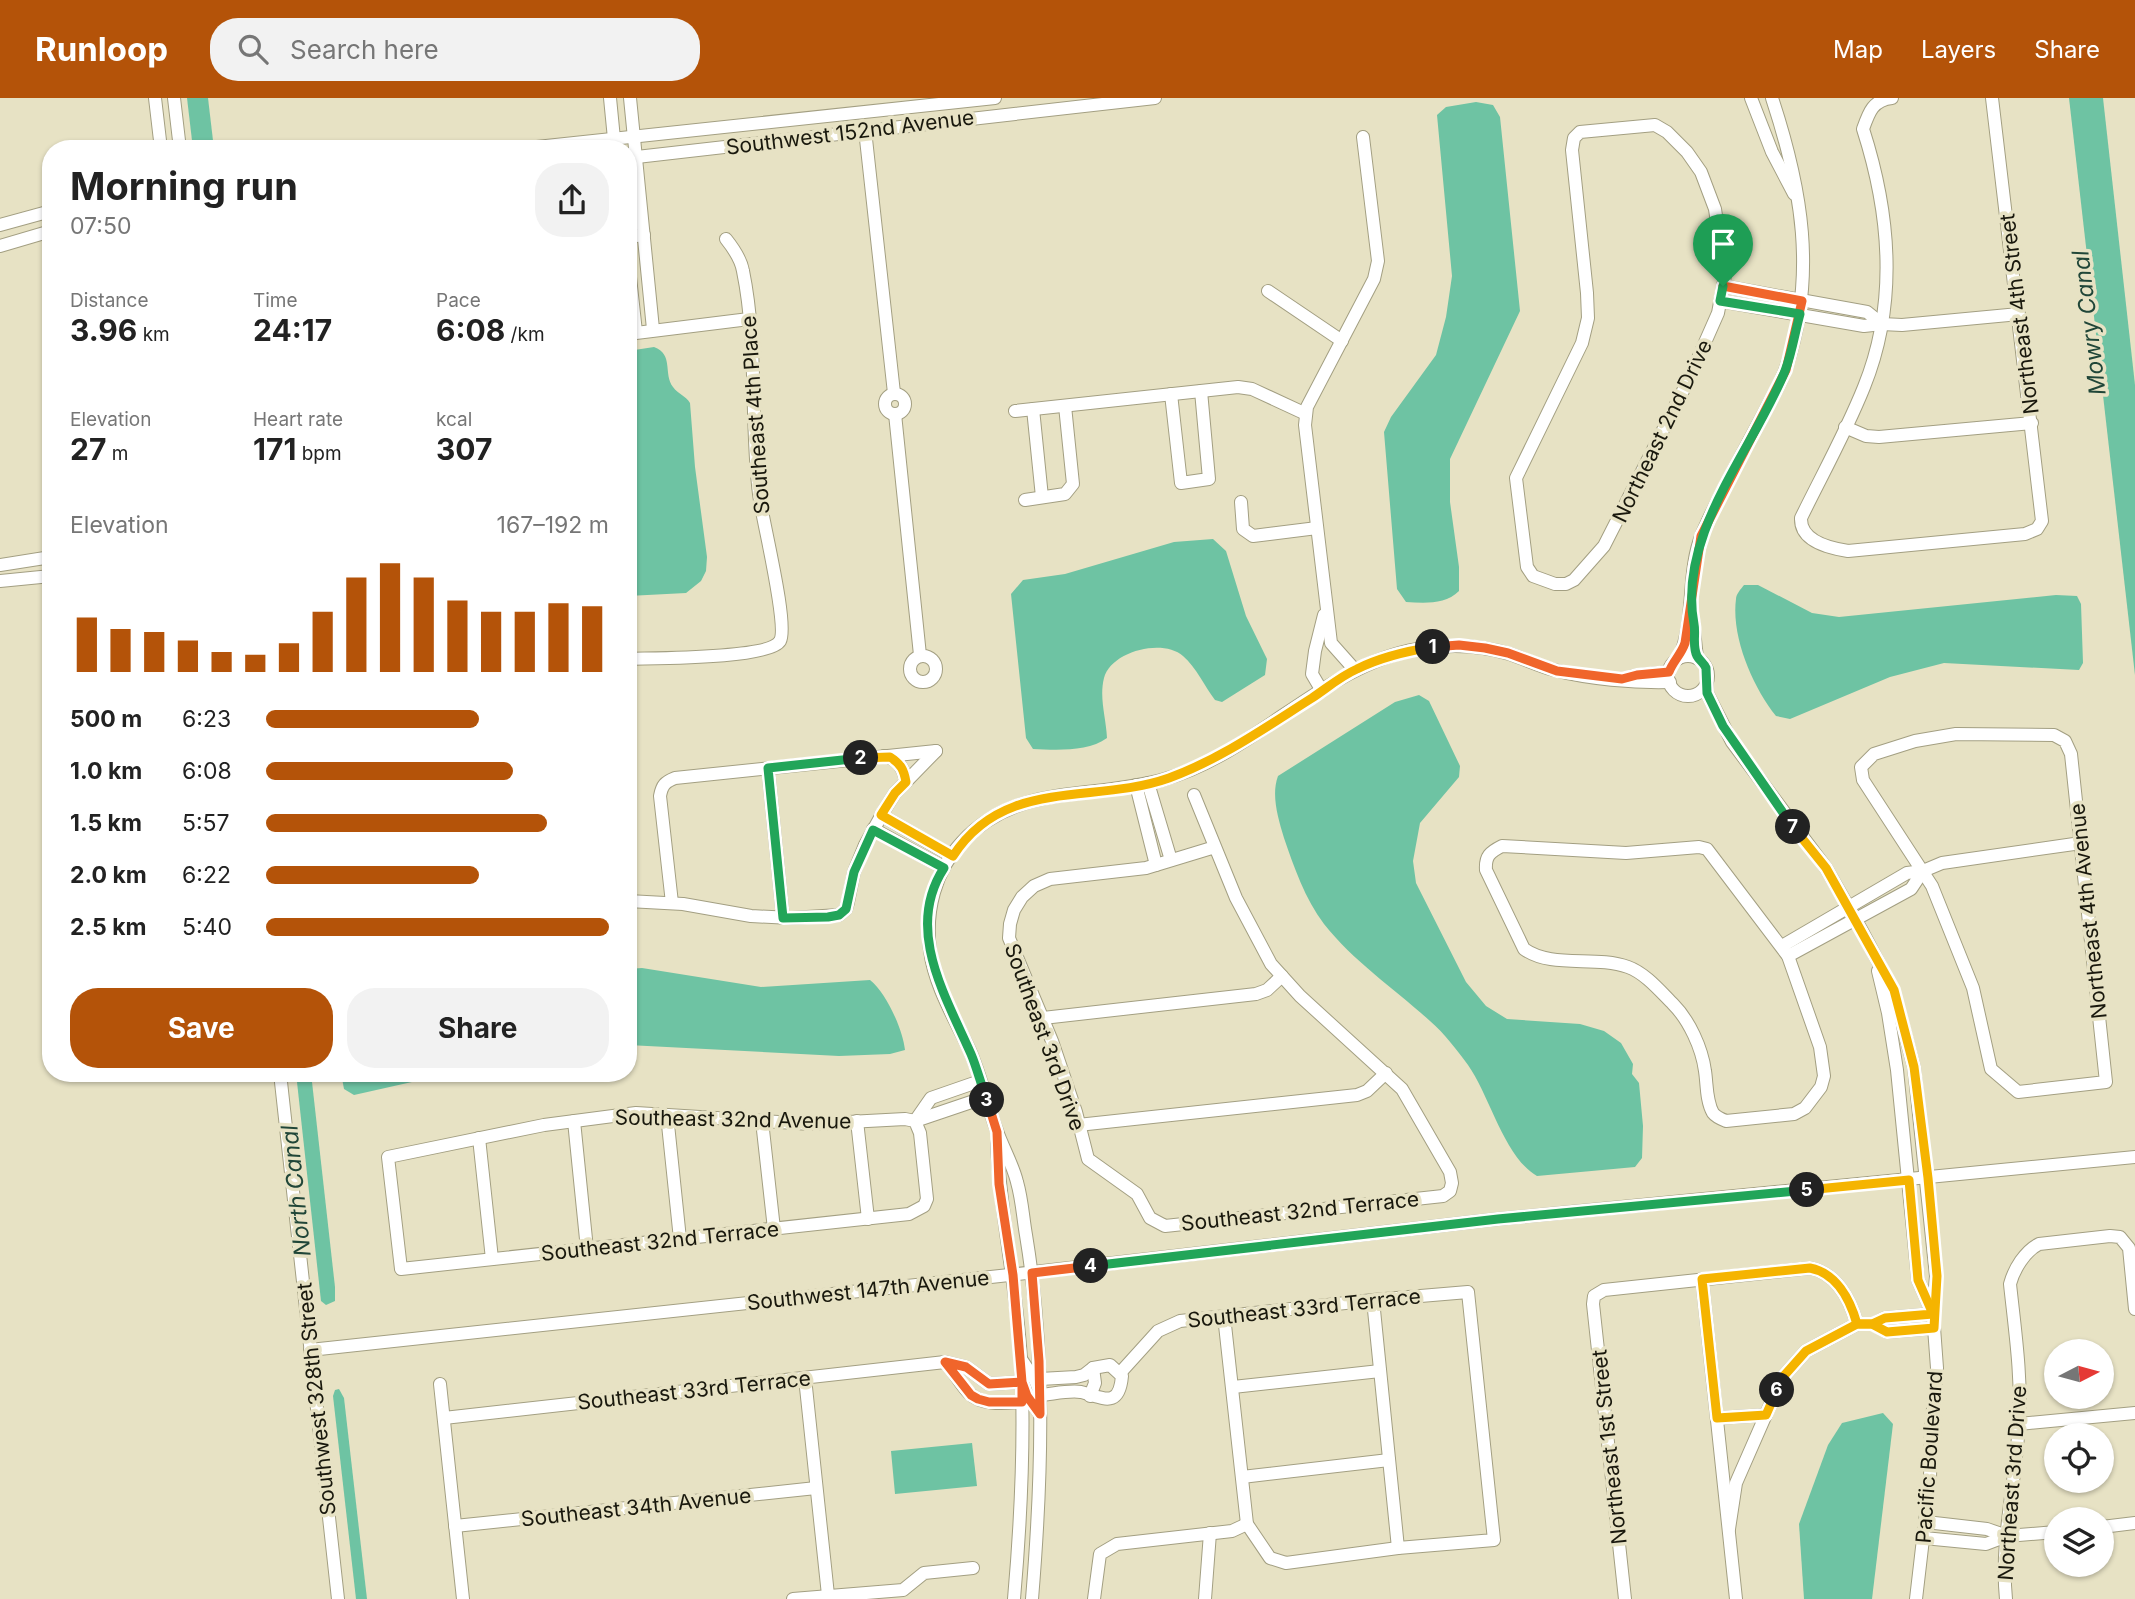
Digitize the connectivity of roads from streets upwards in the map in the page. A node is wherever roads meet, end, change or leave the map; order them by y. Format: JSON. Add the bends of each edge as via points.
{"nodes":[{"id":1,"x":155,"y":98,"type":"edge"},
{"id":2,"x":174,"y":98,"type":"edge"},
{"id":3,"x":610,"y":98,"type":"edge"},
{"id":4,"x":630,"y":98,"type":"edge"},
{"id":5,"x":995,"y":98,"type":"edge"},
{"id":6,"x":1148,"y":98,"type":"edge"},
{"id":7,"x":1751,"y":98,"type":"edge"},
{"id":8,"x":1772,"y":98,"type":"edge"},
{"id":9,"x":1892,"y":98,"type":"edge"},
{"id":10,"x":1992,"y":98,"type":"edge"},
{"id":11,"x":1121,"y":100,"type":"edge"},
{"id":12,"x":865,"y":131,"type":"junction"},
{"id":13,"x":634,"y":135,"type":"junction"},
{"id":14,"x":1363,"y":137,"type":"dead end"},
{"id":15,"x":160,"y":140,"type":"edge"},
{"id":16,"x":179,"y":140,"type":"edge"},
{"id":17,"x":615,"y":140,"type":"edge"},
{"id":18,"x":622,"y":140,"type":"edge"},
{"id":19,"x":634,"y":140,"type":"edge"},
{"id":20,"x":637,"y":157,"type":"edge"},
{"id":21,"x":637,"y":190,"type":"edge"},
{"id":22,"x":1801,"y":207,"type":"junction"},
{"id":23,"x":42,"y":213,"type":"edge"},
{"id":24,"x":0,"y":225,"type":"edge"},
{"id":25,"x":42,"y":234,"type":"edge"},
{"id":26,"x":644,"y":235,"type":"junction"},
{"id":27,"x":637,"y":236,"type":"edge"},
{"id":28,"x":726,"y":239,"type":"dead end"},
{"id":29,"x":0,"y":246,"type":"edge"},
{"id":30,"x":1723,"y":286,"type":"junction"},
{"id":31,"x":1268,"y":291,"type":"dead end"},
{"id":32,"x":1752,"y":292,"type":"junction"},
{"id":33,"x":1720,"y":301,"type":"junction"},
{"id":34,"x":1750,"y":306,"type":"junction"},
{"id":35,"x":1801,"y":307,"type":"junction"},
{"id":36,"x":1858,"y":310,"type":"junction"},
{"id":37,"x":2019,"y":314,"type":"junction"},
{"id":38,"x":748,"y":319,"type":"junction"},
{"id":39,"x":1856,"y":324,"type":"junction"},
{"id":40,"x":1882,"y":324,"type":"junction"},
{"id":41,"x":653,"y":329,"type":"junction"},
{"id":42,"x":637,"y":332,"type":"edge"},
{"id":43,"x":1342,"y":341,"type":"junction"},
{"id":44,"x":1201,"y":391,"type":"junction"},
{"id":45,"x":1171,"y":394,"type":"junction"},
{"id":46,"x":1065,"y":405,"type":"junction"},
{"id":47,"x":1033,"y":409,"type":"junction"},
{"id":48,"x":1014,"y":411,"type":"dead end"},
{"id":49,"x":1306,"y":414,"type":"junction"},
{"id":50,"x":2032,"y":423,"type":"junction"},
{"id":51,"x":1845,"y":427,"type":"junction"},
{"id":52,"x":1042,"y":497,"type":"junction"},
{"id":53,"x":1025,"y":500,"type":"dead end"},
{"id":54,"x":1241,"y":502,"type":"dead end"},
{"id":55,"x":1317,"y":528,"type":"junction"},
{"id":56,"x":42,"y":558,"type":"edge"},
{"id":57,"x":0,"y":565,"type":"edge"},
{"id":58,"x":42,"y":577,"type":"edge"},
{"id":59,"x":0,"y":581,"type":"edge"},
{"id":60,"x":1325,"y":611,"type":"junction"},
{"id":61,"x":1691,"y":614,"type":"junction"},
{"id":62,"x":1317,"y":643,"type":"junction"},
{"id":63,"x":1331,"y":643,"type":"junction"},
{"id":64,"x":920,"y":655,"type":"dead end"},
{"id":65,"x":1679,"y":658,"type":"junction"},
{"id":66,"x":1697,"y":658,"type":"junction"},
{"id":67,"x":637,"y":659,"type":"edge"},
{"id":68,"x":1355,"y":670,"type":"junction"},
{"id":69,"x":1669,"y":677,"type":"junction"},
{"id":70,"x":1707,"y":681,"type":"junction"},
{"id":71,"x":1322,"y":691,"type":"junction"},
{"id":72,"x":1688,"y":695,"type":"junction"},
{"id":73,"x":1723,"y":726,"type":"junction"},
{"id":74,"x":884,"y":756,"type":"junction"},
{"id":75,"x":768,"y":768,"type":"junction"},
{"id":76,"x":906,"y":782,"type":"junction"},
{"id":77,"x":1142,"y":784,"type":"junction"},
{"id":78,"x":1194,"y":796,"type":"dead end"},
{"id":79,"x":881,"y":815,"type":"junction"},
{"id":80,"x":873,"y":830,"type":"junction"},
{"id":81,"x":1163,"y":835,"type":"junction"},
{"id":82,"x":1149,"y":839,"type":"junction"},
{"id":83,"x":2081,"y":843,"type":"junction"},
{"id":84,"x":1215,"y":847,"type":"junction"},
{"id":85,"x":953,"y":856,"type":"junction"},
{"id":86,"x":1171,"y":860,"type":"junction"},
{"id":87,"x":1156,"y":865,"type":"junction"},
{"id":88,"x":944,"y":868,"type":"junction"},
{"id":89,"x":1923,"y":871,"type":"junction"},
{"id":90,"x":1897,"y":878,"type":"junction"},
{"id":91,"x":1905,"y":893,"type":"junction"},
{"id":92,"x":637,"y":901,"type":"edge"},
{"id":93,"x":672,"y":903,"type":"junction"},
{"id":94,"x":1848,"y":906,"type":"junction"},
{"id":95,"x":783,"y":918,"type":"junction"},
{"id":96,"x":1856,"y":921,"type":"junction"},
{"id":97,"x":1805,"y":931,"type":"junction"},
{"id":98,"x":1812,"y":944,"type":"junction"},
{"id":99,"x":1785,"y":951,"type":"junction"},
{"id":100,"x":1873,"y":953,"type":"junction"},
{"id":101,"x":1282,"y":976,"type":"junction"},
{"id":102,"x":1043,"y":1018,"type":"junction"},
{"id":103,"x":1386,"y":1073,"type":"junction"},
{"id":104,"x":980,"y":1081,"type":"junction"},
{"id":105,"x":281,"y":1082,"type":"edge"},
{"id":106,"x":986,"y":1097,"type":"junction"},
{"id":107,"x":667,"y":1115,"type":"junction"},
{"id":108,"x":574,"y":1121,"type":"junction"},
{"id":109,"x":762,"y":1121,"type":"junction"},
{"id":110,"x":857,"y":1121,"type":"junction"},
{"id":111,"x":915,"y":1121,"type":"junction"},
{"id":112,"x":1079,"y":1125,"type":"junction"},
{"id":113,"x":997,"y":1132,"type":"junction"},
{"id":114,"x":479,"y":1138,"type":"junction"},
{"id":115,"x":2135,"y":1157,"type":"edge"},
{"id":116,"x":1928,"y":1178,"type":"junction"},
{"id":117,"x":1909,"y":1180,"type":"junction"},
{"id":118,"x":868,"y":1219,"type":"junction"},
{"id":119,"x":1157,"y":1223,"type":"joint"},
{"id":120,"x":774,"y":1229,"type":"junction"},
{"id":121,"x":680,"y":1239,"type":"junction"},
{"id":122,"x":587,"y":1249,"type":"junction"},
{"id":123,"x":492,"y":1259,"type":"junction"},
{"id":124,"x":401,"y":1269,"type":"joint"},
{"id":125,"x":1032,"y":1273,"type":"junction"},
{"id":126,"x":1013,"y":1275,"type":"junction"},
{"id":127,"x":1937,"y":1276,"type":"junction"},
{"id":128,"x":1702,"y":1279,"type":"junction"},
{"id":129,"x":1918,"y":1280,"type":"junction"},
{"id":130,"x":1373,"y":1300,"type":"junction"},
{"id":131,"x":2135,"y":1309,"type":"edge"},
{"id":132,"x":1933,"y":1314,"type":"junction"},
{"id":133,"x":1224,"y":1316,"type":"junction"},
{"id":134,"x":1857,"y":1324,"type":"junction"},
{"id":135,"x":1872,"y":1324,"type":"junction"},
{"id":136,"x":1934,"y":1328,"type":"junction"},
{"id":137,"x":310,"y":1350,"type":"junction"},
{"id":138,"x":1021,"y":1359,"type":"junction"},
{"id":139,"x":945,"y":1362,"type":"junction"},
{"id":140,"x":1093,"y":1368,"type":"junction"},
{"id":141,"x":1380,"y":1371,"type":"junction"},
{"id":142,"x":1120,"y":1373,"type":"junction"},
{"id":143,"x":805,"y":1378,"type":"junction"},
{"id":144,"x":1040,"y":1379,"type":"junction"},
{"id":145,"x":1022,"y":1382,"type":"junction"},
{"id":146,"x":440,"y":1384,"type":"dead end"},
{"id":147,"x":1233,"y":1387,"type":"junction"},
{"id":148,"x":1041,"y":1395,"type":"junction"},
{"id":149,"x":1090,"y":1395,"type":"junction"},
{"id":150,"x":1022,"y":1402,"type":"junction"},
{"id":151,"x":2135,"y":1413,"type":"edge"},
{"id":152,"x":1040,"y":1414,"type":"junction"},
{"id":153,"x":1766,"y":1415,"type":"junction"},
{"id":154,"x":443,"y":1418,"type":"junction"},
{"id":155,"x":1717,"y":1418,"type":"junction"},
{"id":156,"x":2019,"y":1424,"type":"junction"},
{"id":157,"x":1389,"y":1460,"type":"junction"},
{"id":158,"x":1242,"y":1477,"type":"junction"},
{"id":159,"x":816,"y":1488,"type":"junction"},
{"id":160,"x":1926,"y":1522,"type":"junction"},
{"id":161,"x":2135,"y":1523,"type":"edge"},
{"id":162,"x":1247,"y":1524,"type":"junction"},
{"id":163,"x":455,"y":1526,"type":"junction"},
{"id":164,"x":2114,"y":1526,"type":"edge"},
{"id":165,"x":1729,"y":1529,"type":"junction"},
{"id":166,"x":1210,"y":1533,"type":"junction"},
{"id":167,"x":2044,"y":1533,"type":"edge"},
{"id":168,"x":2007,"y":1536,"type":"junction"},
{"id":169,"x":1924,"y":1538,"type":"junction"},
{"id":170,"x":1398,"y":1548,"type":"junction"},
{"id":171,"x":974,"y":1568,"type":"dead end"},
{"id":172,"x":907,"y":1594,"type":"edge"},
{"id":173,"x":828,"y":1595,"type":"junction"},
{"id":174,"x":338,"y":1599,"type":"edge"},
{"id":175,"x":463,"y":1599,"type":"edge"},
{"id":176,"x":793,"y":1599,"type":"edge"},
{"id":177,"x":1014,"y":1599,"type":"edge"},
{"id":178,"x":1032,"y":1599,"type":"edge"},
{"id":179,"x":1094,"y":1599,"type":"edge"},
{"id":180,"x":1205,"y":1599,"type":"edge"},
{"id":181,"x":1625,"y":1599,"type":"edge"},
{"id":182,"x":1736,"y":1599,"type":"edge"},
{"id":183,"x":1916,"y":1599,"type":"edge"},
{"id":184,"x":2006,"y":1599,"type":"edge"}],
"edges":[{"from":1,"to":15,"type":"street"},
{"from":2,"to":16,"type":"street"},
{"from":3,"to":17,"type":"street"},
{"from":4,"to":13,"type":"street"},
{"from":5,"to":13,"type":"street","name":"Southwest 152nd Avenue"},
{"from":6,"to":11,"type":"street","name":"Southwest 152nd Avenue"},
{"from":7,"to":22,"type":"street"},
{"from":8,"to":22,"type":"street"},
{"from":9,"to":40,"type":"street","via":[[1874,104],[1863,129],[1875,165],[1886,234],[1888,268]]},
{"from":10,"to":37,"type":"street","name":"Northeast 4th Street"},
{"from":11,"to":12,"type":"street","name":"Southwest 152nd Avenue"},
{"from":12,"to":20,"type":"street","name":"Southwest 152nd Avenue"},
{"from":12,"to":64,"type":"street","via":[[894,393],[884,402],[895,414]]},
{"from":13,"to":18,"type":"street","name":"Southwest 152nd Avenue"},
{"from":13,"to":19,"type":"street"},
{"from":14,"to":43,"type":"street","via":[[1378,261],[1374,279]]},
{"from":21,"to":26,"type":"street"},
{"from":22,"to":35,"type":"street","via":[[1805,254]]},
{"from":23,"to":24,"type":"street"},
{"from":25,"to":29,"type":"street"},
{"from":26,"to":27,"type":"street"},
{"from":26,"to":41,"type":"street"},
{"from":28,"to":38,"type":"street","name":"Southeast 4th Place","via":[[743,270]]},
{"from":30,"to":32,"type":"street"},
{"from":30,"to":33,"type":"street","name":"Northeast 2nd Drive"},
{"from":30,"to":33,"type":"street","name":"Northeast 2nd Drive","via":[[1715,209],[1701,172],[1687,152],[1655,125],[1580,132],[1572,150],[1588,318],[1582,343],[1516,478],[1527,567],[1533,576],[1566,584],[1604,546],[1710,335]]},
{"from":31,"to":43,"type":"street"},
{"from":32,"to":34,"type":"street"},
{"from":32,"to":35,"type":"street"},
{"from":33,"to":34,"type":"street"},
{"from":34,"to":35,"type":"street"},
{"from":35,"to":36,"type":"street"},
{"from":35,"to":39,"type":"street"},
{"from":35,"to":61,"type":"street","via":[[1786,370],[1701,536]]},
{"from":36,"to":39,"type":"street"},
{"from":36,"to":40,"type":"street"},
{"from":37,"to":40,"type":"street"},
{"from":37,"to":50,"type":"street","name":"Northeast 4th Street"},
{"from":38,"to":41,"type":"street"},
{"from":38,"to":67,"type":"street","name":"Southeast 4th Place","via":[[759,495],[781,637],[775,646],[752,652]]},
{"from":39,"to":40,"type":"street"},
{"from":40,"to":51,"type":"street","via":[[1865,386]]},
{"from":41,"to":42,"type":"street"},
{"from":43,"to":49,"type":"street"},
{"from":44,"to":45,"type":"street"},
{"from":44,"to":45,"type":"street","via":[[1209,479],[1181,483]]},
{"from":44,"to":49,"type":"street","via":[[1252,389]]},
{"from":45,"to":46,"type":"street"},
{"from":46,"to":47,"type":"street"},
{"from":46,"to":52,"type":"street","via":[[1073,484],[1065,494]]},
{"from":47,"to":48,"type":"street"},
{"from":47,"to":52,"type":"street"},
{"from":49,"to":55,"type":"street"},
{"from":50,"to":51,"type":"street","via":[[1879,437]]},
{"from":50,"to":51,"type":"street","name":"Northeast 4th Street","via":[[2042,512],[2037,529],[2025,534],[1848,551],[1810,539],[1801,526]]},
{"from":52,"to":53,"type":"street"},
{"from":54,"to":55,"type":"street","via":[[1243,529],[1253,536]]},
{"from":55,"to":60,"type":"street"},
{"from":56,"to":57,"type":"street"},
{"from":58,"to":59,"type":"street"},
{"from":60,"to":62,"type":"street"},
{"from":60,"to":63,"type":"street"},
{"from":61,"to":65,"type":"street"},
{"from":61,"to":66,"type":"street"},
{"from":62,"to":63,"type":"street"},
{"from":62,"to":71,"type":"street","via":[[1312,674]]},
{"from":63,"to":68,"type":"street"},
{"from":65,"to":66,"type":"street"},
{"from":65,"to":69,"type":"street"},
{"from":66,"to":70,"type":"street","via":[[1706,668]]},
{"from":68,"to":69,"type":"street","via":[[1414,649],[1459,645],[1508,653],[1557,671],[1622,679]]},
{"from":68,"to":71,"type":"street"},
{"from":69,"to":72,"type":"street","via":[[1677,692]]},
{"from":70,"to":72,"type":"street","via":[[1699,692]]},
{"from":70,"to":73,"type":"street","name":"Pacific Boulevard","via":[[1707,693]]},
{"from":71,"to":77,"type":"street","via":[[1229,751],[1166,779]]},
{"from":72,"to":73,"type":"street","name":"Pacific Boulevard"},
{"from":73,"to":94,"type":"street","name":"Pacific Boulevard","via":[[1826,868]]},
{"from":74,"to":75,"type":"street"},
{"from":74,"to":76,"type":"street","via":[[901,766]]},
{"from":74,"to":76,"type":"street","via":[[936,751]]},
{"from":75,"to":93,"type":"street","via":[[675,778],[663,785]]},
{"from":75,"to":95,"type":"street"},
{"from":76,"to":79,"type":"street"},
{"from":77,"to":81,"type":"street"},
{"from":77,"to":82,"type":"street"},
{"from":77,"to":85,"type":"street","via":[[1054,796],[1008,808],[986,821]]},
{"from":78,"to":84,"type":"street"},
{"from":79,"to":80,"type":"street"},
{"from":79,"to":85,"type":"street"},
{"from":80,"to":88,"type":"street"},
{"from":80,"to":95,"type":"street","via":[[854,872],[846,909],[828,917]]},
{"from":81,"to":82,"type":"street"},
{"from":81,"to":86,"type":"street"},
{"from":82,"to":87,"type":"street"},
{"from":83,"to":89,"type":"street","via":[[1942,863]]},
{"from":83,"to":89,"type":"street","name":"Northeast 4th Avenue","via":[[2071,754],[2065,741],[2054,735],[1956,734],[1915,741],[1874,754],[1861,767],[1863,780]]},
{"from":83,"to":89,"type":"street","name":"Northeast 4th Avenue","via":[[2106,1082],[2018,1092],[1991,1069],[1973,988]]},
{"from":84,"to":86,"type":"street","name":"Southeast 3rd Drive"},
{"from":84,"to":101,"type":"street","via":[[1254,935]]},
{"from":85,"to":88,"type":"street"},
{"from":86,"to":87,"type":"street","name":"Southeast 3rd Drive"},
{"from":87,"to":102,"type":"street","name":"Southeast 3rd Drive","via":[[1050,879],[1022,897],[1014,910],[1009,938]]},
{"from":88,"to":104,"type":"street","via":[[932,899],[930,953],[936,978]]},
{"from":89,"to":90,"type":"street"},
{"from":89,"to":91,"type":"street"},
{"from":90,"to":91,"type":"street"},
{"from":90,"to":94,"type":"street"},
{"from":91,"to":96,"type":"street"},
{"from":92,"to":93,"type":"street"},
{"from":93,"to":95,"type":"street"},
{"from":94,"to":96,"type":"street","name":"Pacific Boulevard"},
{"from":94,"to":97,"type":"street"},
{"from":96,"to":98,"type":"street"},
{"from":96,"to":100,"type":"street","name":"Pacific Boulevard"},
{"from":97,"to":98,"type":"street"},
{"from":97,"to":99,"type":"street"},
{"from":98,"to":99,"type":"street"},
{"from":99,"to":99,"type":"street","via":[[1820,1047],[1821,1087],[1805,1108],[1794,1114],[1726,1121],[1712,1112],[1705,1066],[1676,1007],[1630,967],[1535,957],[1524,949],[1485,859],[1502,846],[1626,853],[1699,846],[1707,849]]},
{"from":100,"to":116,"type":"street","name":"Pacific Boulevard","via":[[1894,990],[1914,1067]]},
{"from":100,"to":117,"type":"street","name":"Pacific Boulevard","via":[[1890,1024]]},
{"from":101,"to":102,"type":"street","via":[[1256,994]]},
{"from":101,"to":103,"type":"street"},
{"from":102,"to":112,"type":"street","name":"Southeast 3rd Drive"},
{"from":103,"to":112,"type":"street","via":[[1357,1095]]},
{"from":103,"to":119,"type":"street","name":"Southeast 32nd Terrace","via":[[1402,1089],[1450,1172],[1450,1191],[1443,1196],[1165,1226]]},
{"from":104,"to":106,"type":"street"},
{"from":104,"to":111,"type":"street","via":[[931,1098]]},
{"from":105,"to":137,"type":"street","name":"Southwest 328th Street"},
{"from":106,"to":111,"type":"street","name":"Southeast 32nd Avenue"},
{"from":106,"to":113,"type":"street"},
{"from":107,"to":108,"type":"street","name":"Southeast 32nd Avenue","via":[[636,1113]]},
{"from":107,"to":109,"type":"street","name":"Southeast 32nd Avenue"},
{"from":107,"to":121,"type":"street"},
{"from":108,"to":114,"type":"street","name":"Southeast 32nd Avenue"},
{"from":108,"to":122,"type":"street"},
{"from":109,"to":110,"type":"street","name":"Southeast 32nd Avenue"},
{"from":109,"to":120,"type":"street"},
{"from":110,"to":111,"type":"street","name":"Southeast 32nd Avenue"},
{"from":110,"to":118,"type":"street"},
{"from":111,"to":118,"type":"street","name":"Southeast 32nd Terrace","via":[[928,1199],[918,1211]]},
{"from":112,"to":119,"type":"street","name":"Southeast 3rd Drive","via":[[1088,1158],[1137,1194]]},
{"from":113,"to":125,"type":"street","via":[[1017,1180]]},
{"from":113,"to":126,"type":"street","via":[[999,1184]]},
{"from":114,"to":123,"type":"street"},
{"from":114,"to":124,"type":"street","name":"Southeast 32nd Avenue","via":[[387,1157]]},
{"from":115,"to":116,"type":"street","name":"Southwest 147th Avenue"},
{"from":116,"to":117,"type":"street","name":"Southwest 147th Avenue"},
{"from":116,"to":127,"type":"street","name":"Pacific Boulevard"},
{"from":117,"to":125,"type":"street","name":"Southwest 147th Avenue","via":[[1498,1219]]},
{"from":117,"to":129,"type":"street","name":"Pacific Boulevard"},
{"from":118,"to":120,"type":"street","name":"Southeast 32nd Terrace"},
{"from":120,"to":121,"type":"street","name":"Southeast 32nd Terrace"},
{"from":121,"to":122,"type":"street","name":"Southeast 32nd Terrace"},
{"from":122,"to":123,"type":"street","name":"Southeast 32nd Terrace"},
{"from":123,"to":124,"type":"street","name":"Southeast 32nd Terrace"},
{"from":125,"to":126,"type":"street","name":"Southwest 147th Avenue"},
{"from":125,"to":144,"type":"street"},
{"from":126,"to":137,"type":"street","name":"Southwest 147th Avenue"},
{"from":126,"to":138,"type":"street"},
{"from":127,"to":129,"type":"street"},
{"from":127,"to":132,"type":"street","name":"Pacific Boulevard"},
{"from":128,"to":134,"type":"street","via":[[1810,1268],[1824,1271],[1847,1297]]},
{"from":128,"to":155,"type":"street"},
{"from":128,"to":181,"type":"street","name":"Northeast 1st Street","via":[[1604,1290],[1594,1296]]},
{"from":129,"to":132,"type":"street","name":"Pacific Boulevard"},
{"from":130,"to":133,"type":"street","name":"Southeast 33rd Terrace"},
{"from":130,"to":141,"type":"street"},
{"from":130,"to":170,"type":"street","name":"Southeast 33rd Terrace","via":[[1468,1292],[1494,1540]]},
{"from":131,"to":156,"type":"street","name":"Northeast 3rd Drive","via":[[2129,1248],[2120,1237],[2031,1248],[2010,1284],[2020,1380]]},
{"from":132,"to":135,"type":"street","via":[[1885,1318]]},
{"from":132,"to":136,"type":"street","name":"Pacific Boulevard"},
{"from":133,"to":142,"type":"street","name":"Southeast 33rd Terrace","via":[[1157,1331]]},
{"from":133,"to":147,"type":"street"},
{"from":134,"to":135,"type":"street"},
{"from":134,"to":153,"type":"street","via":[[1806,1351],[1782,1378]]},
{"from":135,"to":136,"type":"street","via":[[1887,1332]]},
{"from":136,"to":160,"type":"street","name":"Pacific Boulevard","via":[[1937,1368]]},
{"from":137,"to":174,"type":"street","name":"Southwest 328th Street"},
{"from":138,"to":145,"type":"street"},
{"from":138,"to":148,"type":"street"},
{"from":139,"to":143,"type":"street","name":"Southeast 33rd Terrace"},
{"from":139,"to":145,"type":"street","name":"Southeast 33rd Terrace","via":[[966,1367],[989,1384]]},
{"from":139,"to":150,"type":"street","via":[[978,1399]]},
{"from":140,"to":142,"type":"street","via":[[1110,1366]]},
{"from":140,"to":144,"type":"street","via":[[1076,1377]]},
{"from":140,"to":149,"type":"street","via":[[1095,1383]]},
{"from":141,"to":147,"type":"street"},
{"from":141,"to":157,"type":"street"},
{"from":142,"to":149,"type":"street","name":"Southeast 33rd Terrace","via":[[1121,1385],[1113,1398]]},
{"from":143,"to":154,"type":"street","name":"Southeast 33rd Terrace"},
{"from":143,"to":159,"type":"street"},
{"from":144,"to":148,"type":"street"},
{"from":145,"to":150,"type":"street"},
{"from":145,"to":152,"type":"street"},
{"from":146,"to":154,"type":"street"},
{"from":147,"to":158,"type":"street"},
{"from":148,"to":149,"type":"street","name":"Southeast 33rd Terrace","via":[[1079,1391]]},
{"from":148,"to":152,"type":"street"},
{"from":150,"to":177,"type":"street","via":[[1022,1498]]},
{"from":151,"to":156,"type":"street"},
{"from":152,"to":178,"type":"street"},
{"from":153,"to":155,"type":"street"},
{"from":153,"to":165,"type":"street","via":[[1736,1483]]},
{"from":154,"to":163,"type":"street"},
{"from":155,"to":165,"type":"street"},
{"from":156,"to":168,"type":"street","name":"Northeast 3rd Drive"},
{"from":157,"to":158,"type":"street"},
{"from":157,"to":170,"type":"street"},
{"from":158,"to":162,"type":"street"},
{"from":159,"to":163,"type":"street","name":"Southeast 34th Avenue"},
{"from":159,"to":173,"type":"street"},
{"from":160,"to":168,"type":"street"},
{"from":160,"to":169,"type":"street","name":"Pacific Boulevard"},
{"from":161,"to":164,"type":"street"},
{"from":162,"to":166,"type":"street"},
{"from":162,"to":170,"type":"street","via":[[1270,1558],[1286,1563]]},
{"from":163,"to":175,"type":"street"},
{"from":165,"to":182,"type":"street"},
{"from":166,"to":179,"type":"street","via":[[1117,1544],[1101,1554]]},
{"from":166,"to":180,"type":"street"},
{"from":167,"to":168,"type":"street"},
{"from":168,"to":169,"type":"street","via":[[1986,1544]]},
{"from":168,"to":184,"type":"street","name":"Northeast 3rd Drive"},
{"from":169,"to":183,"type":"street","name":"Pacific Boulevard"},
{"from":171,"to":172,"type":"street","via":[[924,1573]]},
{"from":172,"to":173,"type":"street"},
{"from":173,"to":176,"type":"street"}]}
